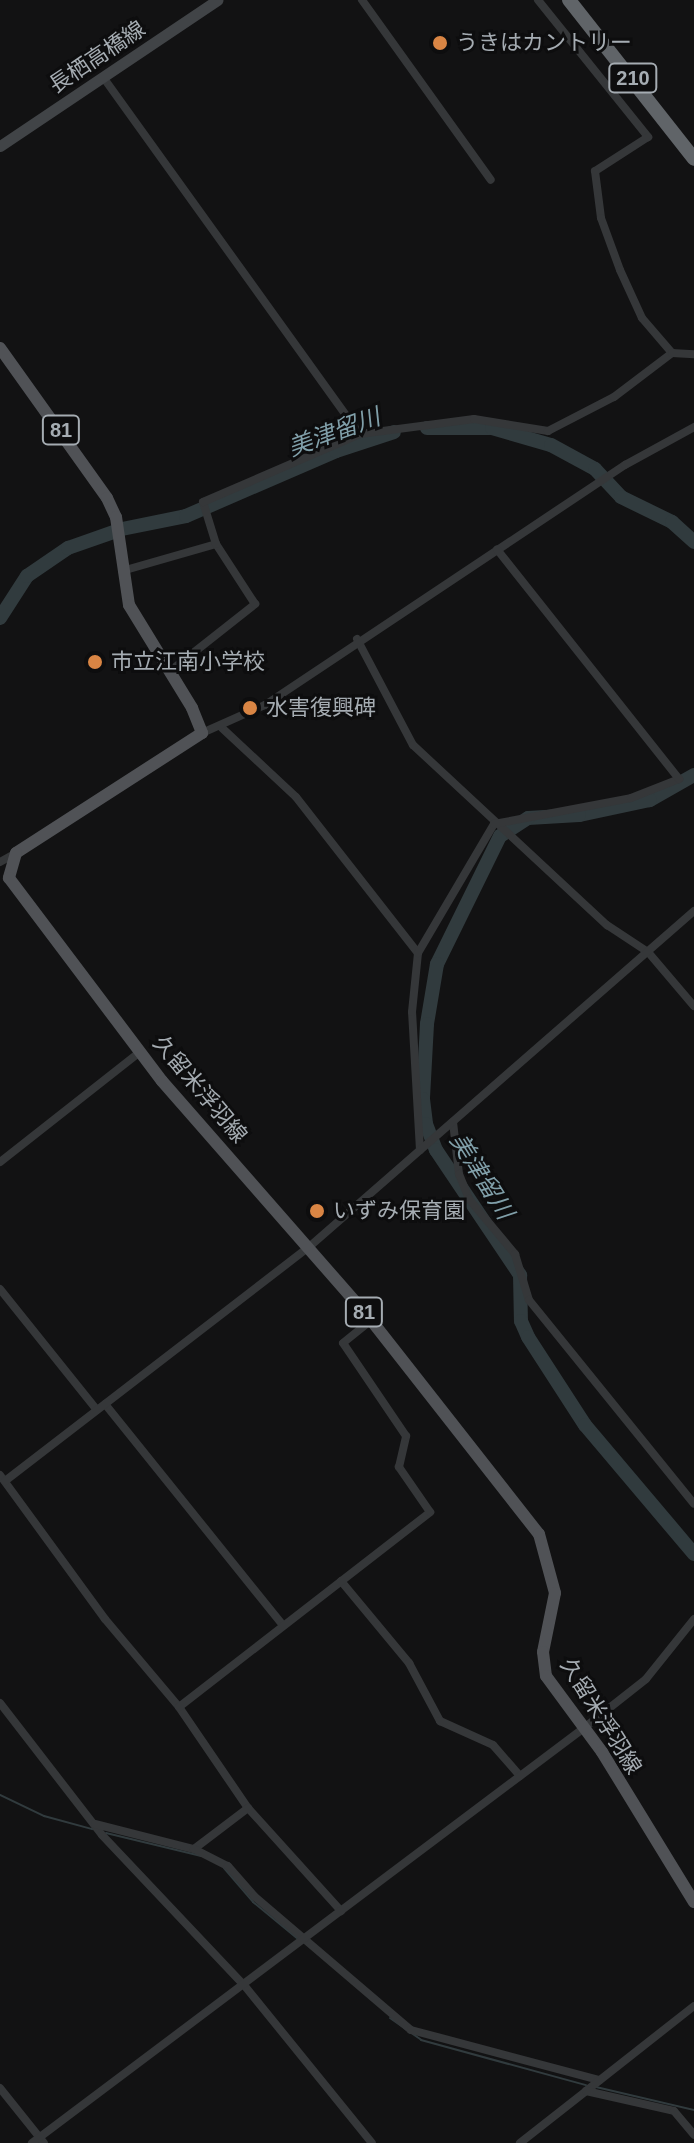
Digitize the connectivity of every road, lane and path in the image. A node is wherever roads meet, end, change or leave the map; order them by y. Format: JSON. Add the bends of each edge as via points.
{"nodes":[{"id":1,"x":217,"y":0,"type":"edge"},
{"id":2,"x":362,"y":0,"type":"edge"},
{"id":3,"x":538,"y":0,"type":"edge"},
{"id":4,"x":569,"y":0,"type":"edge"},
{"id":5,"x":103,"y":77,"type":"junction"},
{"id":6,"x":0,"y":146,"type":"edge"},
{"id":7,"x":694,"y":159,"type":"edge"},
{"id":8,"x":491,"y":180,"type":"dead end"},
{"id":9,"x":0,"y":348,"type":"edge"},
{"id":10,"x":672,"y":353,"type":"junction"},
{"id":11,"x":694,"y":354,"type":"edge"},
{"id":12,"x":694,"y":427,"type":"edge"},
{"id":13,"x":360,"y":434,"type":"junction"},
{"id":14,"x":216,"y":544,"type":"junction"},
{"id":15,"x":497,"y":549,"type":"junction"},
{"id":16,"x":122,"y":571,"type":"junction"},
{"id":17,"x":357,"y":639,"type":"junction"},
{"id":18,"x":169,"y":672,"type":"junction"},
{"id":19,"x":222,"y":728,"type":"junction"},
{"id":20,"x":202,"y":733,"type":"junction"},
{"id":21,"x":496,"y":826,"type":"junction"},
{"id":22,"x":16,"y":853,"type":"junction"},
{"id":23,"x":0,"y":862,"type":"edge"},
{"id":24,"x":694,"y":911,"type":"edge"},
{"id":25,"x":648,"y":952,"type":"junction"},
{"id":26,"x":418,"y":953,"type":"junction"},
{"id":27,"x":694,"y":1006,"type":"edge"},
{"id":28,"x":141,"y":1051,"type":"junction"},
{"id":29,"x":453,"y":1122,"type":"junction"},
{"id":30,"x":420,"y":1150,"type":"junction"},
{"id":31,"x":0,"y":1162,"type":"edge"},
{"id":32,"x":309,"y":1247,"type":"junction"},
{"id":33,"x":0,"y":1289,"type":"edge"},
{"id":34,"x":371,"y":1320,"type":"junction"},
{"id":35,"x":105,"y":1404,"type":"junction"},
{"id":36,"x":97,"y":1410,"type":"junction"},
{"id":37,"x":3,"y":1478,"type":"edge"},
{"id":38,"x":694,"y":1504,"type":"edge"},
{"id":39,"x":341,"y":1581,"type":"junction"},
{"id":40,"x":694,"y":1619,"type":"edge"},
{"id":41,"x":283,"y":1625,"type":"junction"},
{"id":42,"x":0,"y":1703,"type":"edge"},
{"id":43,"x":179,"y":1707,"type":"junction"},
{"id":44,"x":584,"y":1728,"type":"junction"},
{"id":45,"x":520,"y":1776,"type":"junction"},
{"id":46,"x":248,"y":1808,"type":"junction"},
{"id":47,"x":98,"y":1829,"type":"junction"},
{"id":48,"x":194,"y":1849,"type":"junction"},
{"id":49,"x":694,"y":1902,"type":"edge"},
{"id":50,"x":341,"y":1911,"type":"junction"},
{"id":51,"x":302,"y":1941,"type":"junction"},
{"id":52,"x":244,"y":1985,"type":"junction"},
{"id":53,"x":694,"y":2006,"type":"edge"},
{"id":54,"x":592,"y":2086,"type":"junction"},
{"id":55,"x":0,"y":2088,"type":"edge"},
{"id":56,"x":694,"y":2135,"type":"edge"},
{"id":57,"x":38,"y":2141,"type":"edge"},
{"id":58,"x":372,"y":2143,"type":"edge"},
{"id":59,"x":520,"y":2143,"type":"edge"}],
"edges":[{"from":1,"to":5,"type":"main road","name":"長栖高橋線"},
{"from":2,"to":8,"type":"street"},
{"from":3,"to":10,"type":"street","via":[[648,137],[595,171],[601,218],[620,270],[642,318]]},
{"from":4,"to":7,"type":"highway","number":"210"},
{"from":5,"to":6,"type":"main road","name":"長栖高橋線"},
{"from":5,"to":13,"type":"street"},
{"from":9,"to":16,"type":"main road","number":"81","via":[[92,473],[116,517]]},
{"from":10,"to":11,"type":"street"},
{"from":10,"to":13,"type":"street","via":[[614,397],[548,431],[474,419]]},
{"from":12,"to":15,"type":"street","via":[[625,465]]},
{"from":13,"to":14,"type":"street","via":[[203,502]]},
{"from":14,"to":16,"type":"street"},
{"from":14,"to":18,"type":"street","via":[[255,604]]},
{"from":15,"to":17,"type":"street"},
{"from":15,"to":21,"type":"street","via":[[679,779],[617,801]]},
{"from":16,"to":18,"type":"main road","number":"81","via":[[129,605]]},
{"from":17,"to":19,"type":"street","via":[[265,705]]},
{"from":17,"to":21,"type":"street","via":[[405,734]]},
{"from":18,"to":20,"type":"main road","number":"81"},
{"from":19,"to":20,"type":"street"},
{"from":19,"to":26,"type":"street","via":[[296,797]]},
{"from":20,"to":22,"type":"main road"},
{"from":21,"to":25,"type":"street","via":[[607,925]]},
{"from":21,"to":26,"type":"street"},
{"from":22,"to":23,"type":"street"},
{"from":22,"to":28,"type":"main road","name":"久留米浮羽線","number":"81","via":[[10,870],[14,888]]},
{"from":24,"to":25,"type":"street"},
{"from":25,"to":27,"type":"street"},
{"from":25,"to":29,"type":"street"},
{"from":26,"to":30,"type":"street","via":[[412,1042]]},
{"from":28,"to":31,"type":"street"},
{"from":28,"to":32,"type":"main road","name":"久留米浮羽線","number":"81"},
{"from":29,"to":30,"type":"street"},
{"from":29,"to":38,"type":"street","via":[[459,1174],[469,1199],[515,1254],[529,1300]]},
{"from":30,"to":32,"type":"street"},
{"from":32,"to":34,"type":"main road","name":"久留米浮羽線","number":"81"},
{"from":32,"to":35,"type":"street"},
{"from":33,"to":36,"type":"street"},
{"from":34,"to":39,"type":"street","via":[[343,1343],[406,1436],[399,1467],[431,1508]]},
{"from":34,"to":44,"type":"main road","name":"久留米浮羽線","number":"81","via":[[539,1534],[555,1593],[543,1667]]},
{"from":35,"to":36,"type":"street"},
{"from":35,"to":41,"type":"street"},
{"from":36,"to":37,"type":"street"},
{"from":37,"to":43,"type":"street","via":[[105,1619]]},
{"from":39,"to":41,"type":"street"},
{"from":39,"to":45,"type":"street","via":[[409,1663],[440,1721],[493,1745]]},
{"from":40,"to":44,"type":"street","via":[[646,1679]]},
{"from":41,"to":43,"type":"street"},
{"from":42,"to":47,"type":"street"},
{"from":43,"to":46,"type":"street"},
{"from":44,"to":45,"type":"street"},
{"from":44,"to":49,"type":"main road","name":"久留米浮羽線","number":"81"},
{"from":45,"to":50,"type":"street"},
{"from":46,"to":48,"type":"street"},
{"from":46,"to":50,"type":"street"},
{"from":47,"to":48,"type":"street"},
{"from":47,"to":52,"type":"street"},
{"from":48,"to":51,"type":"street","via":[[221,1861]]},
{"from":50,"to":51,"type":"street"},
{"from":51,"to":52,"type":"street"},
{"from":51,"to":54,"type":"street","via":[[419,2034]]},
{"from":52,"to":57,"type":"street"},
{"from":52,"to":58,"type":"street"},
{"from":53,"to":54,"type":"street"},
{"from":54,"to":56,"type":"street","via":[[674,2111]]},
{"from":54,"to":59,"type":"street"},
{"from":55,"to":57,"type":"street"}]}
